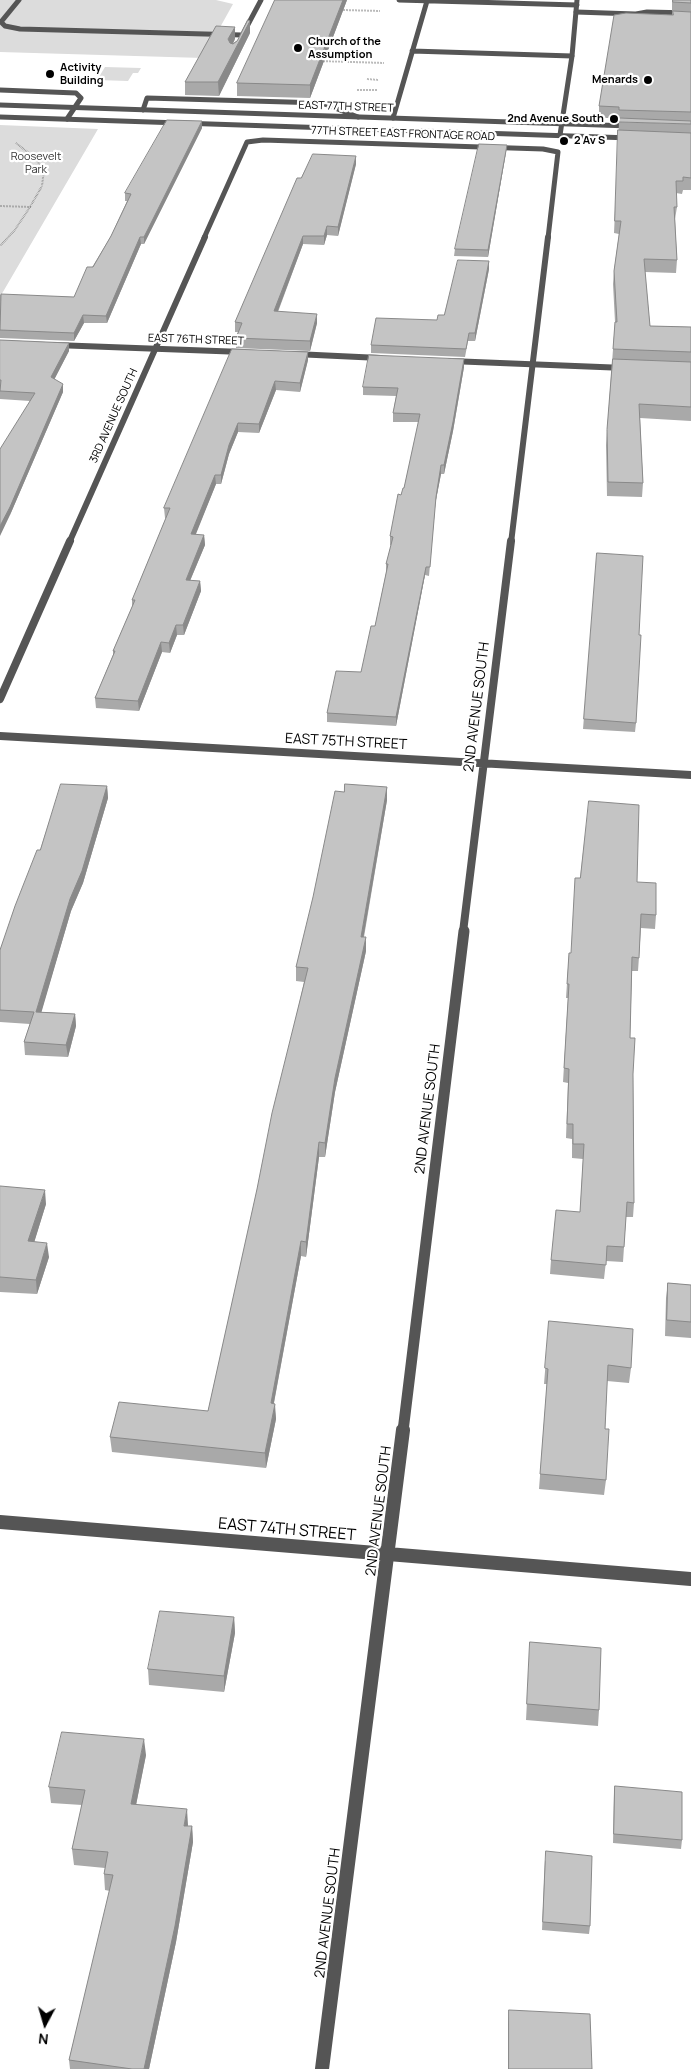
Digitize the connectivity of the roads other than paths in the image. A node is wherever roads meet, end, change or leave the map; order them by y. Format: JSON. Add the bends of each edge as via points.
{"nodes":[{"id":1,"x":19,"y":0,"type":"edge"},
{"id":2,"x":261,"y":0,"type":"edge"},
{"id":3,"x":399,"y":0,"type":"edge"},
{"id":4,"x":427,"y":1,"type":"edge"},
{"id":5,"x":577,"y":3,"type":"edge"},
{"id":6,"x":576,"y":12,"type":"junction"},
{"id":7,"x":691,"y":13,"type":"edge"},
{"id":8,"x":636,"y":14,"type":"junction"},
{"id":9,"x":691,"y":18,"type":"edge"},
{"id":10,"x":242,"y":35,"type":"junction"},
{"id":11,"x":238,"y":44,"type":"edge"},
{"id":12,"x":412,"y":51,"type":"junction"},
{"id":13,"x":572,"y":56,"type":"junction"},
{"id":14,"x":0,"y":90,"type":"edge"},
{"id":15,"x":0,"y":105,"type":"edge"},
{"id":16,"x":75,"y":108,"type":"junction"},
{"id":17,"x":142,"y":110,"type":"junction"},
{"id":18,"x":0,"y":117,"type":"edge"},
{"id":19,"x":358,"y":117,"type":"junction"},
{"id":20,"x":393,"y":118,"type":"junction"},
{"id":21,"x":67,"y":119,"type":"junction"},
{"id":22,"x":561,"y":124,"type":"junction"},
{"id":23,"x":636,"y":126,"type":"edge"},
{"id":24,"x":560,"y":135,"type":"junction"},
{"id":25,"x":636,"y":138,"type":"edge"},
{"id":26,"x":247,"y":142,"type":"joint"},
{"id":27,"x":558,"y":152,"type":"joint"},
{"id":28,"x":48,"y":344,"type":"edge"},
{"id":29,"x":154,"y":348,"type":"junction"},
{"id":30,"x":254,"y":352,"type":"edge"},
{"id":31,"x":284,"y":354,"type":"edge"},
{"id":32,"x":383,"y":358,"type":"edge"},
{"id":33,"x":442,"y":360,"type":"edge"},
{"id":34,"x":532,"y":364,"type":"junction"},
{"id":35,"x":631,"y":368,"type":"edge"},
{"id":36,"x":0,"y":699,"type":"edge"},
{"id":37,"x":0,"y":736,"type":"edge"},
{"id":38,"x":484,"y":763,"type":"junction"},
{"id":39,"x":691,"y":775,"type":"edge"},
{"id":40,"x":0,"y":1522,"type":"edge"},
{"id":41,"x":388,"y":1554,"type":"junction"},
{"id":42,"x":691,"y":1580,"type":"edge"},
{"id":43,"x":322,"y":2069,"type":"edge"}],
"edges":[{"from":1,"to":10,"type":"street","via":[[1,22],[6,26]]},
{"from":2,"to":10,"type":"street"},
{"from":3,"to":4,"type":"street"},
{"from":4,"to":5,"type":"street"},
{"from":4,"to":12,"type":"street"},
{"from":5,"to":6,"type":"street"},
{"from":6,"to":8,"type":"street"},
{"from":6,"to":13,"type":"street"},
{"from":7,"to":8,"type":"street"},
{"from":8,"to":9,"type":"street"},
{"from":10,"to":11,"type":"street"},
{"from":12,"to":13,"type":"street"},
{"from":12,"to":20,"type":"street"},
{"from":13,"to":22,"type":"street"},
{"from":14,"to":16,"type":"street","via":[[76,93],[81,98]]},
{"from":15,"to":16,"type":"street","name":"EAST 77TH STREET"},
{"from":16,"to":17,"type":"street","name":"EAST 77TH STREET"},
{"from":16,"to":21,"type":"street"},
{"from":17,"to":19,"type":"street","name":"EAST 77TH STREET"},
{"from":17,"to":19,"type":"street","via":[[147,98],[322,103]]},
{"from":18,"to":21,"type":"street","name":"EAST 77TH STREET"},
{"from":19,"to":20,"type":"street","name":"EAST 77TH STREET"},
{"from":20,"to":22,"type":"street","name":"EAST 77TH STREET"},
{"from":21,"to":24,"type":"street","name":"EAST 77TH STREET"},
{"from":22,"to":23,"type":"street","name":"EAST 77TH STREET"},
{"from":22,"to":24,"type":"street"},
{"from":24,"to":25,"type":"street","name":"EAST 77TH STREET"},
{"from":26,"to":27,"type":"street","name":"77TH STREET EAST FRONTAGE ROAD","via":[[385,143]]},
{"from":26,"to":29,"type":"street","name":"3RD AVENUE SOUTH"},
{"from":27,"to":34,"type":"street","name":"2ND AVENUE SOUTH"},
{"from":28,"to":29,"type":"street","name":"EAST 76TH STREET"},
{"from":29,"to":30,"type":"street","name":"EAST 76TH STREET"},
{"from":29,"to":36,"type":"street","name":"3RD AVENUE SOUTH"},
{"from":31,"to":32,"type":"street"},
{"from":33,"to":34,"type":"street"},
{"from":34,"to":35,"type":"street"},
{"from":34,"to":38,"type":"street","name":"2ND AVENUE SOUTH"},
{"from":37,"to":38,"type":"street","name":"EAST 75TH STREET"},
{"from":38,"to":39,"type":"street","name":"EAST 75TH STREET"},
{"from":38,"to":41,"type":"street","name":"2ND AVENUE SOUTH"},
{"from":40,"to":41,"type":"street","name":"EAST 74TH STREET"},
{"from":41,"to":42,"type":"street","name":"EAST 74TH STREET"},
{"from":41,"to":43,"type":"street","name":"2ND AVENUE SOUTH"}]}
